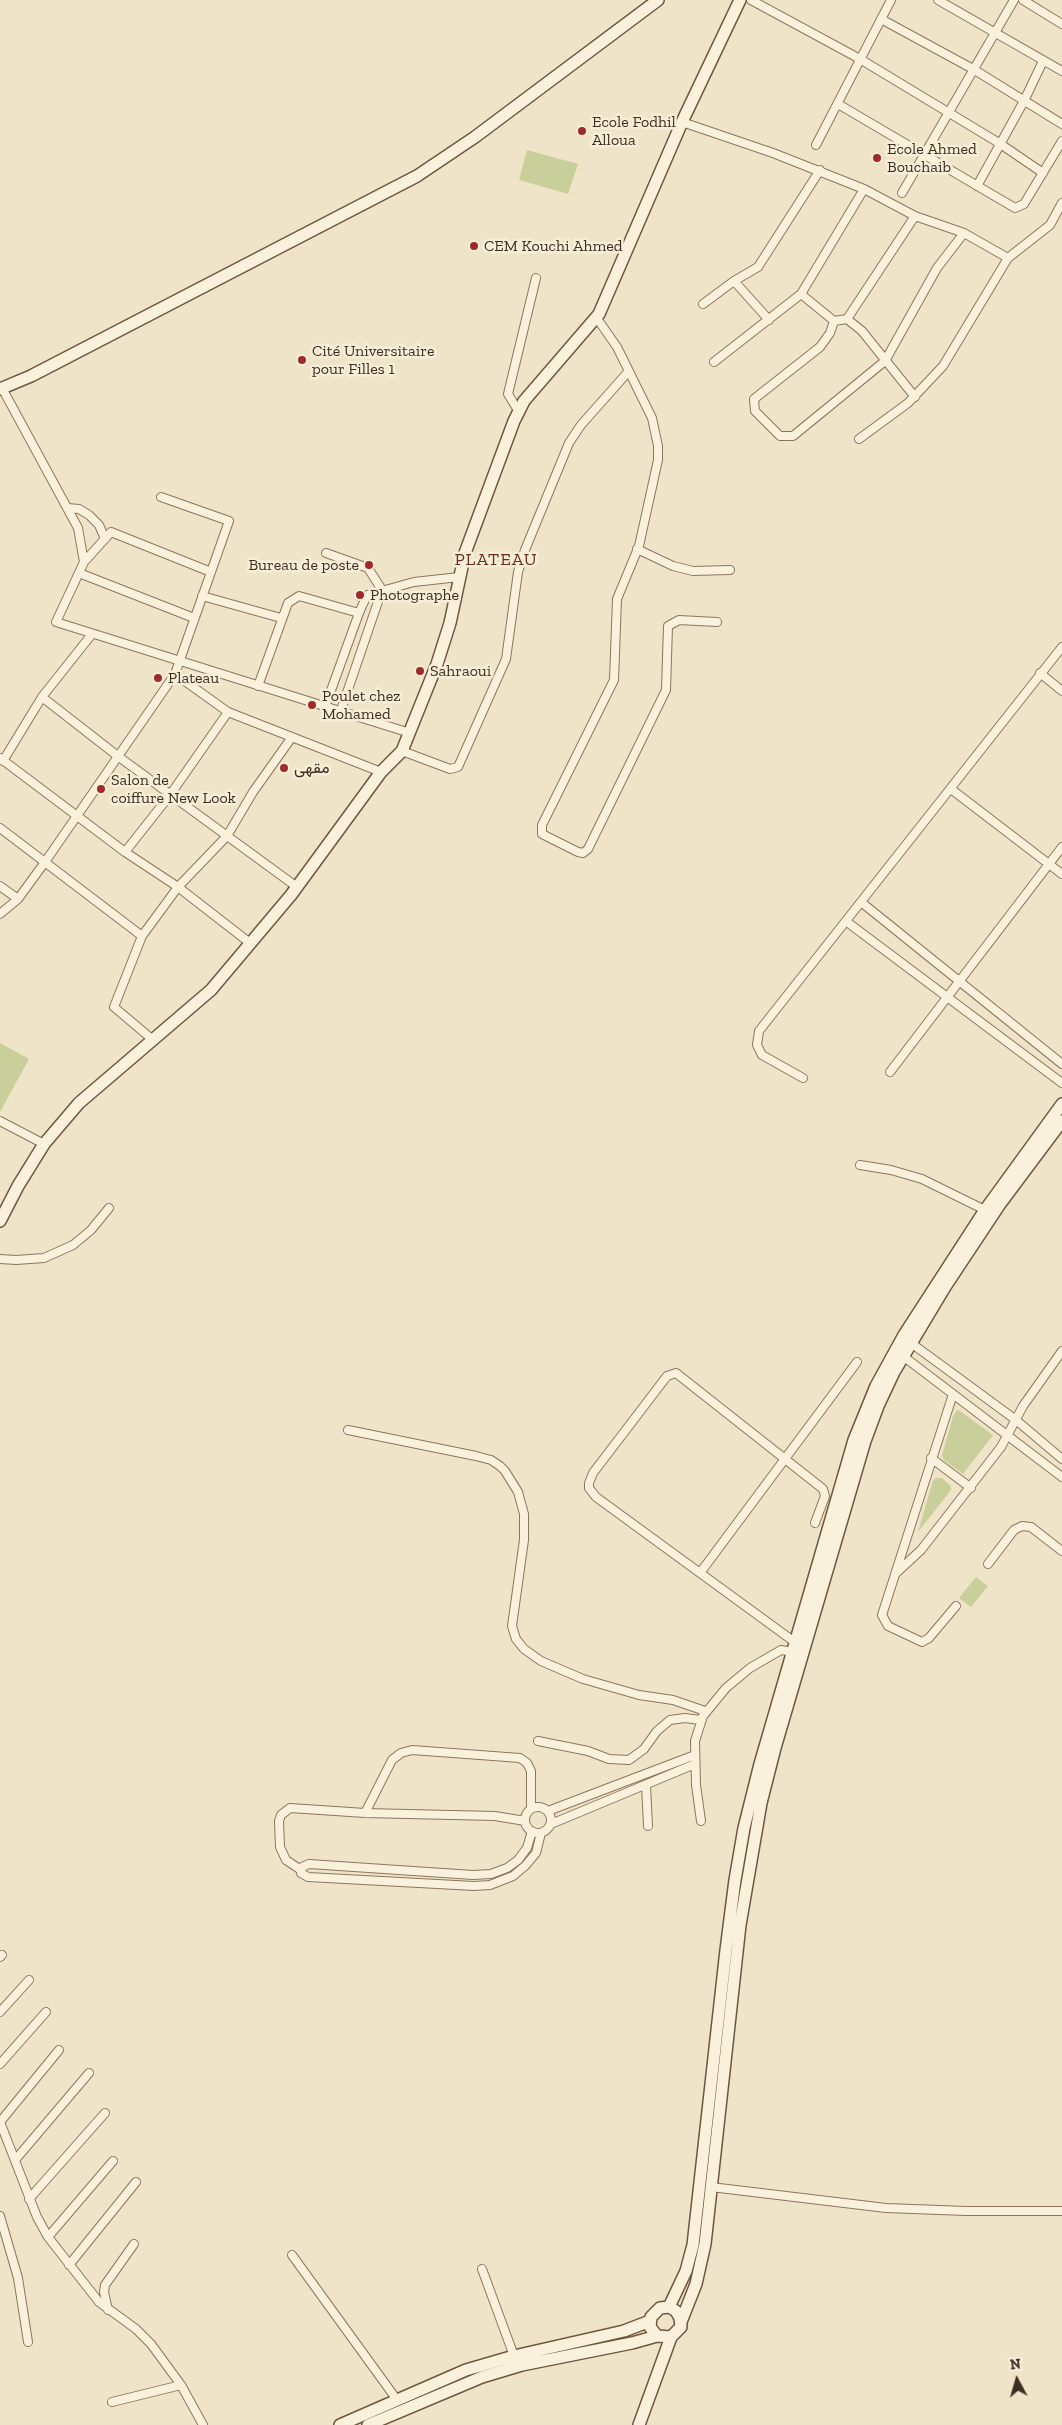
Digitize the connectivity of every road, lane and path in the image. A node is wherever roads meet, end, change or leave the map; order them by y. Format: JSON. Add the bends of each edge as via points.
{"nodes":[{"id":1,"x":658,"y":0,"type":"edge"},
{"id":2,"x":740,"y":0,"type":"edge"},
{"id":3,"x":750,"y":0,"type":"edge"},
{"id":4,"x":891,"y":0,"type":"edge"},
{"id":5,"x":938,"y":0,"type":"edge"},
{"id":6,"x":1014,"y":0,"type":"edge"},
{"id":7,"x":1023,"y":0,"type":"edge"},
{"id":8,"x":881,"y":19,"type":"junction"},
{"id":9,"x":1062,"y":24,"type":"edge"},
{"id":10,"x":995,"y":33,"type":"junction"},
{"id":11,"x":860,"y":59,"type":"junction"},
{"id":12,"x":1043,"y":61,"type":"junction"},
{"id":13,"x":973,"y":69,"type":"junction"},
{"id":14,"x":1062,"y":71,"type":"edge"},
{"id":15,"x":1024,"y":101,"type":"junction"},
{"id":16,"x":838,"y":104,"type":"junction"},
{"id":17,"x":949,"y":113,"type":"junction"},
{"id":18,"x":682,"y":122,"type":"junction"},
{"id":19,"x":1062,"y":124,"type":"edge"},
{"id":20,"x":1062,"y":141,"type":"edge"},
{"id":21,"x":999,"y":143,"type":"junction"},
{"id":22,"x":816,"y":145,"type":"dead end"},
{"id":23,"x":924,"y":155,"type":"junction"},
{"id":24,"x":820,"y":170,"type":"junction"},
{"id":25,"x":1043,"y":173,"type":"junction"},
{"id":26,"x":977,"y":186,"type":"junction"},
{"id":27,"x":864,"y":189,"type":"junction"},
{"id":28,"x":902,"y":193,"type":"dead end"},
{"id":29,"x":1062,"y":203,"type":"edge"},
{"id":30,"x":915,"y":216,"type":"junction"},
{"id":31,"x":964,"y":233,"type":"junction"},
{"id":32,"x":1008,"y":258,"type":"junction"},
{"id":33,"x":536,"y":278,"type":"dead end"},
{"id":34,"x":734,"y":281,"type":"junction"},
{"id":35,"x":801,"y":294,"type":"junction"},
{"id":36,"x":704,"y":304,"type":"dead end"},
{"id":37,"x":596,"y":317,"type":"junction"},
{"id":38,"x":847,"y":319,"type":"junction"},
{"id":39,"x":770,"y":320,"type":"junction"},
{"id":40,"x":834,"y":321,"type":"junction"},
{"id":41,"x":884,"y":361,"type":"junction"},
{"id":42,"x":714,"y":362,"type":"dead end"},
{"id":43,"x":628,"y":372,"type":"junction"},
{"id":44,"x":1,"y":389,"type":"edge"},
{"id":45,"x":915,"y":397,"type":"junction"},
{"id":46,"x":518,"y":412,"type":"junction"},
{"id":47,"x":859,"y":440,"type":"dead end"},
{"id":48,"x":161,"y":497,"type":"dead end"},
{"id":49,"x":68,"y":508,"type":"junction"},
{"id":50,"x":105,"y":539,"type":"junction"},
{"id":51,"x":637,"y":549,"type":"junction"},
{"id":52,"x":326,"y":552,"type":"dead end"},
{"id":53,"x":84,"y":562,"type":"junction"},
{"id":54,"x":730,"y":570,"type":"dead end"},
{"id":55,"x":211,"y":572,"type":"junction"},
{"id":56,"x":79,"y":573,"type":"junction"},
{"id":57,"x":459,"y":577,"type":"junction"},
{"id":58,"x":382,"y":590,"type":"junction"},
{"id":59,"x":202,"y":596,"type":"junction"},
{"id":60,"x":359,"y":612,"type":"junction"},
{"id":61,"x":194,"y":618,"type":"junction"},
{"id":62,"x":281,"y":618,"type":"junction"},
{"id":63,"x":717,"y":622,"type":"dead end"},
{"id":64,"x":92,"y":634,"type":"junction"},
{"id":65,"x":1062,"y":647,"type":"edge"},
{"id":66,"x":179,"y":662,"type":"junction"},
{"id":67,"x":1040,"y":673,"type":"junction"},
{"id":68,"x":175,"y":674,"type":"junction"},
{"id":69,"x":258,"y":686,"type":"junction"},
{"id":70,"x":1062,"y":691,"type":"edge"},
{"id":71,"x":42,"y":697,"type":"junction"},
{"id":72,"x":325,"y":707,"type":"junction"},
{"id":73,"x":228,"y":712,"type":"junction"},
{"id":74,"x":340,"y":713,"type":"junction"},
{"id":75,"x":410,"y":733,"type":"junction"},
{"id":76,"x":292,"y":737,"type":"junction"},
{"id":77,"x":402,"y":751,"type":"junction"},
{"id":78,"x":119,"y":758,"type":"junction"},
{"id":79,"x":1,"y":759,"type":"edge"},
{"id":80,"x":381,"y":772,"type":"junction"},
{"id":81,"x":951,"y":789,"type":"junction"},
{"id":82,"x":170,"y":794,"type":"junction"},
{"id":83,"x":77,"y":817,"type":"junction"},
{"id":84,"x":0,"y":828,"type":"edge"},
{"id":85,"x":227,"y":836,"type":"junction"},
{"id":86,"x":1062,"y":847,"type":"edge"},
{"id":87,"x":125,"y":852,"type":"junction"},
{"id":88,"x":45,"y":862,"type":"junction"},
{"id":89,"x":1049,"y":864,"type":"junction"},
{"id":90,"x":1062,"y":874,"type":"edge"},
{"id":91,"x":0,"y":886,"type":"edge"},
{"id":92,"x":178,"y":887,"type":"junction"},
{"id":93,"x":297,"y":887,"type":"junction"},
{"id":94,"x":18,"y":898,"type":"junction"},
{"id":95,"x":861,"y":902,"type":"junction"},
{"id":96,"x":0,"y":914,"type":"edge"},
{"id":97,"x":847,"y":922,"type":"junction"},
{"id":98,"x":142,"y":936,"type":"junction"},
{"id":99,"x":250,"y":943,"type":"junction"},
{"id":100,"x":960,"y":982,"type":"junction"},
{"id":101,"x":948,"y":997,"type":"junction"},
{"id":102,"x":153,"y":1040,"type":"junction"},
{"id":103,"x":1062,"y":1064,"type":"edge"},
{"id":104,"x":890,"y":1072,"type":"dead end"},
{"id":105,"x":804,"y":1078,"type":"dead end"},
{"id":106,"x":1062,"y":1083,"type":"edge"},
{"id":107,"x":1062,"y":1104,"type":"edge"},
{"id":108,"x":0,"y":1121,"type":"edge"},
{"id":109,"x":1062,"y":1121,"type":"edge"},
{"id":110,"x":44,"y":1144,"type":"junction"},
{"id":111,"x":860,"y":1165,"type":"dead end"},
{"id":112,"x":109,"y":1208,"type":"dead end"},
{"id":113,"x":985,"y":1210,"type":"junction"},
{"id":114,"x":0,"y":1221,"type":"edge"},
{"id":115,"x":0,"y":1259,"type":"edge"},
{"id":116,"x":911,"y":1343,"type":"junction"},
{"id":117,"x":1062,"y":1351,"type":"edge"},
{"id":118,"x":904,"y":1356,"type":"junction"},
{"id":119,"x":856,"y":1362,"type":"dead end"},
{"id":120,"x":953,"y":1394,"type":"junction"},
{"id":121,"x":1016,"y":1420,"type":"junction"},
{"id":122,"x":348,"y":1430,"type":"dead end"},
{"id":123,"x":1008,"y":1435,"type":"junction"},
{"id":124,"x":931,"y":1458,"type":"junction"},
{"id":125,"x":785,"y":1459,"type":"junction"},
{"id":126,"x":1062,"y":1459,"type":"edge"},
{"id":127,"x":1062,"y":1477,"type":"edge"},
{"id":128,"x":971,"y":1488,"type":"junction"},
{"id":129,"x":815,"y":1523,"type":"dead end"},
{"id":130,"x":1062,"y":1551,"type":"edge"},
{"id":131,"x":988,"y":1564,"type":"dead end"},
{"id":132,"x":700,"y":1573,"type":"junction"},
{"id":133,"x":894,"y":1575,"type":"junction"},
{"id":134,"x":956,"y":1606,"type":"dead end"},
{"id":135,"x":795,"y":1648,"type":"junction"},
{"id":136,"x":705,"y":1711,"type":"junction"},
{"id":137,"x":700,"y":1720,"type":"junction"},
{"id":138,"x":538,"y":1741,"type":"dead end"},
{"id":139,"x":695,"y":1755,"type":"junction"},
{"id":140,"x":695,"y":1764,"type":"junction"},
{"id":141,"x":646,"y":1784,"type":"junction"},
{"id":142,"x":607,"y":1790,"type":"junction"},
{"id":143,"x":610,"y":1799,"type":"junction"},
{"id":144,"x":531,"y":1809,"type":"junction"},
{"id":145,"x":548,"y":1811,"type":"junction"},
{"id":146,"x":364,"y":1813,"type":"junction"},
{"id":147,"x":525,"y":1821,"type":"junction"},
{"id":148,"x":701,"y":1821,"type":"dead end"},
{"id":149,"x":551,"y":1824,"type":"junction"},
{"id":150,"x":648,"y":1826,"type":"dead end"},
{"id":151,"x":532,"y":1832,"type":"junction"},
{"id":152,"x":541,"y":1833,"type":"junction"},
{"id":153,"x":301,"y":1870,"type":"junction"},
{"id":154,"x":466,"y":1875,"type":"junction"},
{"id":155,"x":466,"y":1886,"type":"junction"},
{"id":156,"x":29,"y":1980,"type":"dead end"},
{"id":157,"x":0,"y":2012,"type":"edge"},
{"id":158,"x":46,"y":2012,"type":"dead end"},
{"id":159,"x":58,"y":2050,"type":"dead end"},
{"id":160,"x":0,"y":2064,"type":"edge"},
{"id":161,"x":89,"y":2073,"type":"dead end"},
{"id":162,"x":104,"y":2113,"type":"dead end"},
{"id":163,"x":0,"y":2122,"type":"edge"},
{"id":164,"x":16,"y":2159,"type":"junction"},
{"id":165,"x":112,"y":2161,"type":"dead end"},
{"id":166,"x":136,"y":2182,"type":"dead end"},
{"id":167,"x":711,"y":2187,"type":"junction"},
{"id":168,"x":29,"y":2199,"type":"junction"},
{"id":169,"x":1062,"y":2211,"type":"edge"},
{"id":170,"x":0,"y":2216,"type":"edge"},
{"id":171,"x":48,"y":2237,"type":"junction"},
{"id":172,"x":134,"y":2244,"type":"dead end"},
{"id":173,"x":292,"y":2255,"type":"dead end"},
{"id":174,"x":69,"y":2265,"type":"junction"},
{"id":175,"x":482,"y":2269,"type":"dead end"},
{"id":176,"x":669,"y":2307,"type":"junction"},
{"id":177,"x":108,"y":2310,"type":"junction"},
{"id":178,"x":650,"y":2321,"type":"junction"},
{"id":179,"x":681,"y":2322,"type":"junction"},
{"id":180,"x":657,"y":2336,"type":"junction"},
{"id":181,"x":671,"y":2337,"type":"junction"},
{"id":182,"x":28,"y":2342,"type":"dead end"},
{"id":183,"x":514,"y":2356,"type":"junction"},
{"id":184,"x":180,"y":2385,"type":"junction"},
{"id":185,"x":397,"y":2400,"type":"junction"},
{"id":186,"x":112,"y":2402,"type":"dead end"},
{"id":187,"x":203,"y":2425,"type":"edge"},
{"id":188,"x":340,"y":2425,"type":"edge"},
{"id":189,"x":368,"y":2425,"type":"edge"},
{"id":190,"x":639,"y":2425,"type":"edge"}],
"edges":[{"from":1,"to":44,"type":"main road","via":[[468,142],[417,176]]},
{"from":2,"to":18,"type":"main road"},
{"from":3,"to":11,"type":"street"},
{"from":4,"to":8,"type":"street"},
{"from":5,"to":10,"type":"street"},
{"from":6,"to":10,"type":"street"},
{"from":7,"to":9,"type":"street"},
{"from":8,"to":11,"type":"street"},
{"from":8,"to":13,"type":"street"},
{"from":10,"to":12,"type":"street"},
{"from":10,"to":13,"type":"street"},
{"from":11,"to":16,"type":"street"},
{"from":11,"to":17,"type":"street"},
{"from":12,"to":14,"type":"street"},
{"from":12,"to":15,"type":"street"},
{"from":13,"to":15,"type":"street"},
{"from":13,"to":17,"type":"street"},
{"from":15,"to":19,"type":"street"},
{"from":15,"to":21,"type":"street"},
{"from":16,"to":22,"type":"street"},
{"from":16,"to":23,"type":"street"},
{"from":17,"to":21,"type":"street"},
{"from":17,"to":23,"type":"street"},
{"from":18,"to":24,"type":"street"},
{"from":18,"to":37,"type":"main road"},
{"from":20,"to":25,"type":"street"},
{"from":21,"to":25,"type":"street"},
{"from":21,"to":26,"type":"street"},
{"from":23,"to":26,"type":"street"},
{"from":23,"to":28,"type":"street"},
{"from":24,"to":27,"type":"street"},
{"from":24,"to":34,"type":"street","via":[[758,267]]},
{"from":25,"to":26,"type":"street","via":[[1024,204],[1018,208]]},
{"from":27,"to":30,"type":"street"},
{"from":27,"to":35,"type":"street"},
{"from":29,"to":32,"type":"street","via":[[1050,225]]},
{"from":30,"to":31,"type":"street"},
{"from":30,"to":38,"type":"street"},
{"from":31,"to":32,"type":"street"},
{"from":31,"to":41,"type":"street","via":[[938,268]]},
{"from":32,"to":45,"type":"street","via":[[943,366]]},
{"from":33,"to":46,"type":"street","via":[[508,394]]},
{"from":34,"to":36,"type":"street"},
{"from":34,"to":39,"type":"street"},
{"from":35,"to":39,"type":"street"},
{"from":35,"to":40,"type":"street"},
{"from":37,"to":43,"type":"street","via":[[617,347]]},
{"from":37,"to":46,"type":"main road"},
{"from":38,"to":40,"type":"street"},
{"from":38,"to":41,"type":"street","via":[[862,331]]},
{"from":39,"to":42,"type":"street"},
{"from":40,"to":41,"type":"street","via":[[820,347],[754,399],[755,411],[780,436],[793,436]]},
{"from":41,"to":45,"type":"street"},
{"from":43,"to":51,"type":"street","via":[[652,418],[658,446],[656,477]]},
{"from":43,"to":77,"type":"street","via":[[569,443],[518,572],[506,659],[458,767],[450,769]]},
{"from":44,"to":49,"type":"street"},
{"from":45,"to":47,"type":"street"},
{"from":46,"to":57,"type":"main road"},
{"from":48,"to":55,"type":"street","via":[[229,521]]},
{"from":49,"to":50,"type":"street","via":[[90,515]]},
{"from":49,"to":53,"type":"street","via":[[78,528]]},
{"from":50,"to":53,"type":"street"},
{"from":50,"to":55,"type":"street","via":[[112,532]]},
{"from":51,"to":54,"type":"street","via":[[673,566],[693,571]]},
{"from":51,"to":63,"type":"street","via":[[617,599],[614,680],[542,825],[542,834],[578,852],[588,849],[666,690],[668,626],[679,620]]},
{"from":52,"to":58,"type":"street","via":[[368,568]]},
{"from":53,"to":56,"type":"street"},
{"from":55,"to":59,"type":"street"},
{"from":56,"to":61,"type":"street"},
{"from":56,"to":64,"type":"street","via":[[56,622]]},
{"from":57,"to":58,"type":"street","via":[[414,582]]},
{"from":57,"to":75,"type":"main road","via":[[450,623]]},
{"from":58,"to":60,"type":"street","via":[[367,595]]},
{"from":58,"to":74,"type":"street"},
{"from":59,"to":61,"type":"street"},
{"from":59,"to":62,"type":"street"},
{"from":60,"to":62,"type":"street","via":[[299,596],[288,603]]},
{"from":60,"to":72,"type":"street"},
{"from":61,"to":66,"type":"street"},
{"from":62,"to":69,"type":"street"},
{"from":64,"to":66,"type":"street"},
{"from":64,"to":71,"type":"street"},
{"from":65,"to":67,"type":"street"},
{"from":66,"to":68,"type":"street"},
{"from":66,"to":69,"type":"street"},
{"from":67,"to":70,"type":"street"},
{"from":67,"to":81,"type":"street"},
{"from":68,"to":73,"type":"street"},
{"from":68,"to":78,"type":"street"},
{"from":69,"to":72,"type":"street"},
{"from":71,"to":78,"type":"street"},
{"from":71,"to":79,"type":"street"},
{"from":72,"to":74,"type":"street"},
{"from":73,"to":76,"type":"street"},
{"from":73,"to":82,"type":"street"},
{"from":74,"to":75,"type":"street"},
{"from":75,"to":77,"type":"main road"},
{"from":76,"to":80,"type":"street"},
{"from":76,"to":85,"type":"street"},
{"from":77,"to":80,"type":"main road"},
{"from":78,"to":82,"type":"street"},
{"from":78,"to":83,"type":"street"},
{"from":79,"to":83,"type":"street"},
{"from":80,"to":93,"type":"main road"},
{"from":81,"to":89,"type":"street"},
{"from":81,"to":95,"type":"street"},
{"from":82,"to":85,"type":"street"},
{"from":82,"to":87,"type":"street"},
{"from":83,"to":87,"type":"street"},
{"from":83,"to":88,"type":"street"},
{"from":84,"to":88,"type":"street"},
{"from":85,"to":92,"type":"street"},
{"from":85,"to":93,"type":"street"},
{"from":86,"to":89,"type":"street"},
{"from":87,"to":92,"type":"street"},
{"from":88,"to":94,"type":"street"},
{"from":88,"to":98,"type":"street"},
{"from":89,"to":90,"type":"street"},
{"from":89,"to":100,"type":"street"},
{"from":91,"to":94,"type":"street"},
{"from":92,"to":98,"type":"street"},
{"from":92,"to":99,"type":"street"},
{"from":93,"to":99,"type":"main road"},
{"from":94,"to":96,"type":"street"},
{"from":95,"to":97,"type":"street"},
{"from":95,"to":100,"type":"street"},
{"from":97,"to":101,"type":"street"},
{"from":97,"to":105,"type":"street","via":[[760,1031],[757,1045],[762,1056]]},
{"from":98,"to":102,"type":"street","via":[[114,1007]]},
{"from":99,"to":102,"type":"main road","via":[[211,990]]},
{"from":100,"to":101,"type":"street"},
{"from":100,"to":103,"type":"street"},
{"from":101,"to":104,"type":"street"},
{"from":101,"to":106,"type":"street"},
{"from":102,"to":110,"type":"main road","via":[[79,1103]]},
{"from":107,"to":113,"type":"main road"},
{"from":108,"to":110,"type":"street"},
{"from":109,"to":116,"type":"main road","via":[[982,1232]]},
{"from":110,"to":114,"type":"main road"},
{"from":111,"to":113,"type":"street","via":[[922,1179]]},
{"from":112,"to":115,"type":"street","via":[[91,1230],[72,1245],[44,1258]]},
{"from":113,"to":135,"type":"main road","via":[[904,1335],[868,1404],[848,1458]]},
{"from":116,"to":118,"type":"main road"},
{"from":116,"to":121,"type":"street"},
{"from":117,"to":121,"type":"street"},
{"from":118,"to":120,"type":"street"},
{"from":118,"to":167,"type":"main road","via":[[878,1406],[865,1441],[761,1803],[740,1925]]},
{"from":119,"to":125,"type":"street"},
{"from":120,"to":123,"type":"street"},
{"from":120,"to":124,"type":"street"},
{"from":121,"to":123,"type":"street"},
{"from":121,"to":126,"type":"street"},
{"from":122,"to":136,"type":"street","via":[[476,1456],[500,1466],[518,1492],[524,1514],[524,1540],[512,1626],[524,1649],[541,1661],[583,1679],[640,1695],[673,1700]]},
{"from":123,"to":127,"type":"street"},
{"from":123,"to":128,"type":"street"},
{"from":124,"to":128,"type":"street"},
{"from":124,"to":133,"type":"street"},
{"from":125,"to":129,"type":"street","via":[[824,1492]]},
{"from":125,"to":132,"type":"street"},
{"from":125,"to":132,"type":"street","via":[[673,1373],[667,1376],[593,1473],[588,1483],[592,1493]]},
{"from":128,"to":133,"type":"street","via":[[921,1550]]},
{"from":130,"to":131,"type":"street","via":[[1031,1527],[1022,1526],[1014,1530]]},
{"from":132,"to":135,"type":"street"},
{"from":133,"to":134,"type":"street","via":[[882,1611],[883,1620],[918,1642],[929,1638]]},
{"from":135,"to":136,"type":"street","via":[[781,1650],[750,1668]]},
{"from":135,"to":176,"type":"main road","via":[[752,1796],[739,1854],[693,2246],[684,2278]]},
{"from":136,"to":137,"type":"street"},
{"from":137,"to":138,"type":"street","via":[[670,1720],[656,1730],[644,1749],[629,1760],[609,1759],[588,1751]]},
{"from":137,"to":139,"type":"street"},
{"from":139,"to":140,"type":"street"},
{"from":139,"to":142,"type":"street"},
{"from":140,"to":141,"type":"street"},
{"from":140,"to":148,"type":"street"},
{"from":141,"to":143,"type":"street"},
{"from":141,"to":150,"type":"street"},
{"from":142,"to":143,"type":"street"},
{"from":142,"to":145,"type":"street"},
{"from":143,"to":149,"type":"street"},
{"from":144,"to":145,"type":"street","via":[[540,1807]]},
{"from":144,"to":146,"type":"street","via":[[531,1771],[520,1758],[412,1750],[392,1760]]},
{"from":144,"to":147,"type":"street"},
{"from":145,"to":149,"type":"street"},
{"from":146,"to":147,"type":"street","via":[[495,1816]]},
{"from":146,"to":153,"type":"street","via":[[296,1807],[285,1811],[279,1821],[281,1851],[289,1863]]},
{"from":147,"to":151,"type":"street"},
{"from":149,"to":152,"type":"street"},
{"from":151,"to":152,"type":"street"},
{"from":151,"to":154,"type":"street","via":[[527,1848],[514,1864],[491,1874]]},
{"from":152,"to":155,"type":"street","via":[[536,1853],[519,1871],[490,1885]]},
{"from":153,"to":154,"type":"street","via":[[309,1864]]},
{"from":153,"to":155,"type":"street","via":[[308,1878]]},
{"from":154,"to":155,"type":"street"},
{"from":156,"to":157,"type":"street"},
{"from":158,"to":160,"type":"street"},
{"from":159,"to":163,"type":"street"},
{"from":161,"to":164,"type":"street"},
{"from":162,"to":168,"type":"street"},
{"from":163,"to":164,"type":"street"},
{"from":164,"to":168,"type":"street"},
{"from":165,"to":171,"type":"street"},
{"from":166,"to":174,"type":"street"},
{"from":167,"to":169,"type":"street","via":[[886,2208]]},
{"from":167,"to":179,"type":"main road","via":[[701,2264]]},
{"from":168,"to":171,"type":"street"},
{"from":170,"to":182,"type":"street","via":[[18,2278]]},
{"from":171,"to":174,"type":"street"},
{"from":172,"to":177,"type":"street","via":[[105,2285]]},
{"from":173,"to":185,"type":"street"},
{"from":174,"to":177,"type":"street"},
{"from":175,"to":183,"type":"street"},
{"from":176,"to":178,"type":"main road","via":[[656,2310]]},
{"from":176,"to":179,"type":"main road","via":[[676,2311]]},
{"from":177,"to":184,"type":"street","via":[[144,2337]]},
{"from":178,"to":180,"type":"main road"},
{"from":178,"to":183,"type":"main road","via":[[624,2331]]},
{"from":179,"to":181,"type":"main road"},
{"from":180,"to":181,"type":"main road"},
{"from":180,"to":189,"type":"main road","via":[[495,2373],[456,2386]]},
{"from":181,"to":190,"type":"main road"},
{"from":183,"to":185,"type":"main road","via":[[466,2370]]},
{"from":184,"to":186,"type":"street"},
{"from":184,"to":187,"type":"street"},
{"from":185,"to":188,"type":"main road"}]}
